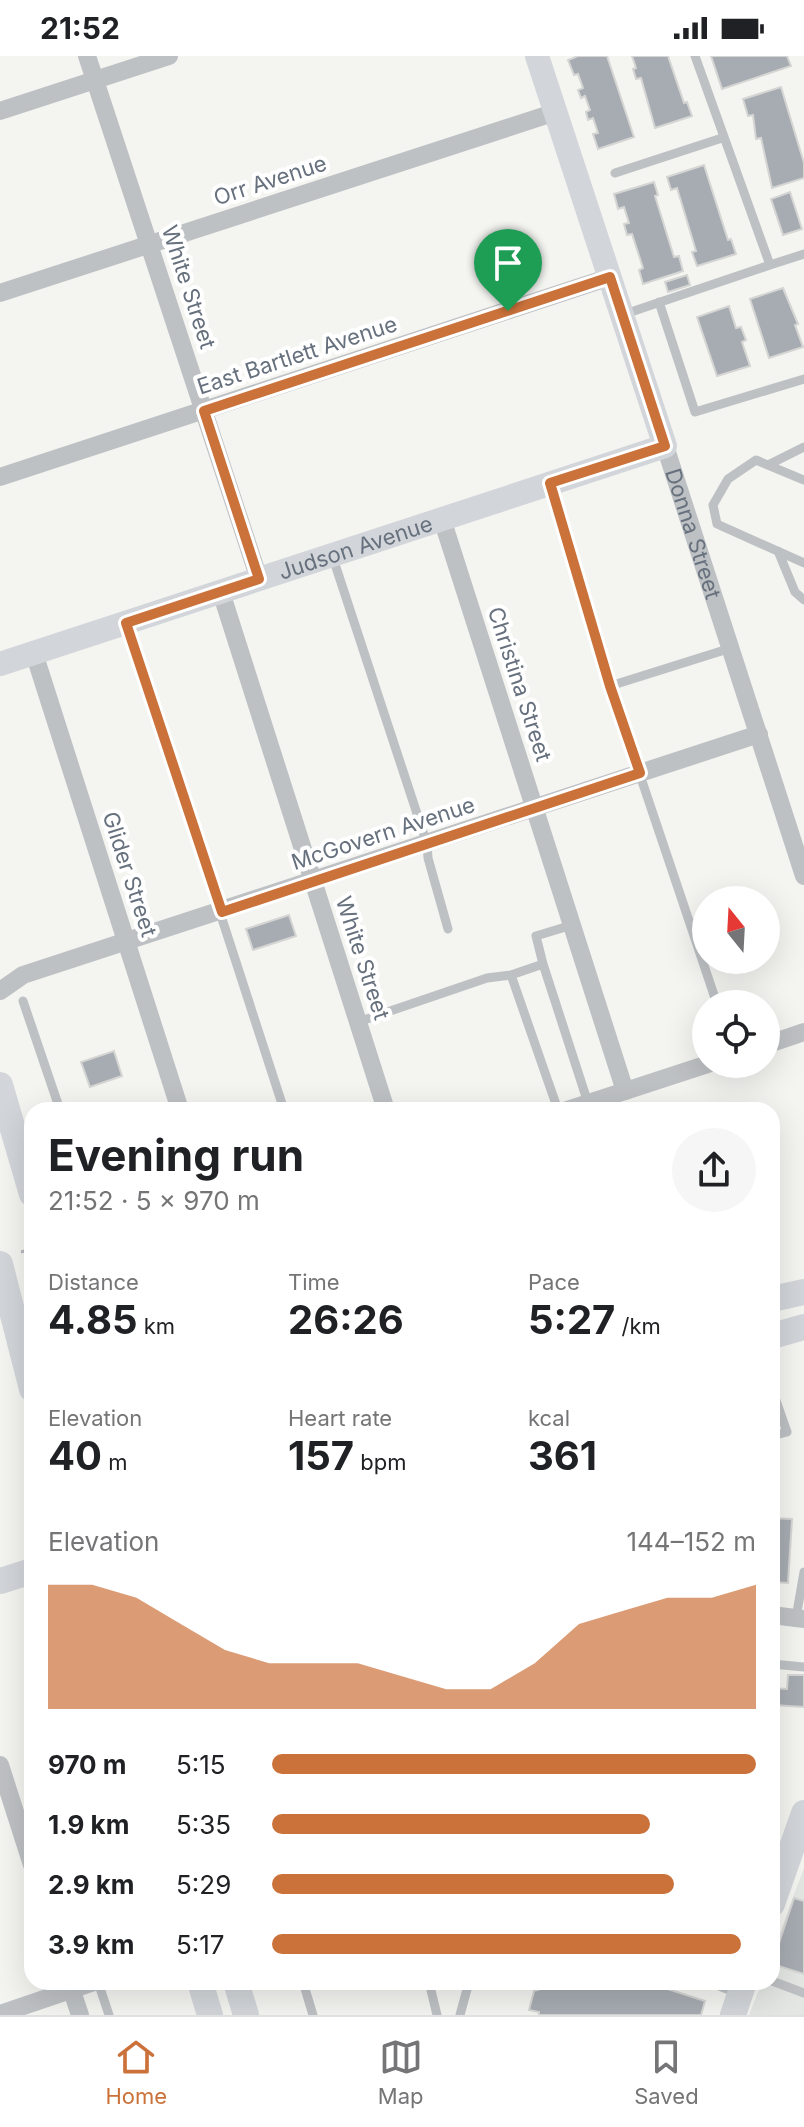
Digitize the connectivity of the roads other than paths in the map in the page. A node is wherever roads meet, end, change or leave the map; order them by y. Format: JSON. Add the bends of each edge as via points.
{"nodes":[{"id":1,"x":87,"y":56,"type":"edge"},
{"id":2,"x":169,"y":56,"type":"edge"},
{"id":3,"x":537,"y":56,"type":"edge"},
{"id":4,"x":695,"y":56,"type":"edge"},
{"id":5,"x":96,"y":80,"type":"junction"},
{"id":6,"x":0,"y":111,"type":"edge"},
{"id":7,"x":556,"y":112,"type":"junction"},
{"id":8,"x":722,"y":138,"type":"junction"},
{"id":9,"x":615,"y":173,"type":"dead end"},
{"id":10,"x":150,"y":245,"type":"junction"},
{"id":11,"x":804,"y":254,"type":"edge"},
{"id":12,"x":770,"y":265,"type":"junction"},
{"id":13,"x":610,"y":277,"type":"junction"},
{"id":14,"x":0,"y":293,"type":"edge"},
{"id":15,"x":659,"y":302,"type":"junction"},
{"id":16,"x":622,"y":315,"type":"junction"},
{"id":17,"x":804,"y":379,"type":"edge"},
{"id":18,"x":204,"y":411,"type":"junction"},
{"id":19,"x":665,"y":446,"type":"junction"},
{"id":20,"x":804,"y":447,"type":"edge"},
{"id":21,"x":768,"y":465,"type":"junction"},
{"id":22,"x":0,"y":477,"type":"edge"},
{"id":23,"x":804,"y":480,"type":"edge"},
{"id":24,"x":550,"y":483,"type":"junction"},
{"id":25,"x":442,"y":519,"type":"junction"},
{"id":26,"x":778,"y":551,"type":"junction"},
{"id":27,"x":332,"y":555,"type":"junction"},
{"id":28,"x":804,"y":563,"type":"edge"},
{"id":29,"x":259,"y":579,"type":"junction"},
{"id":30,"x":221,"y":592,"type":"junction"},
{"id":31,"x":804,"y":600,"type":"edge"},
{"id":32,"x":126,"y":623,"type":"junction"},
{"id":33,"x":731,"y":648,"type":"junction"},
{"id":34,"x":34,"y":653,"type":"junction"},
{"id":35,"x":0,"y":664,"type":"edge"},
{"id":36,"x":610,"y":686,"type":"junction"},
{"id":37,"x":759,"y":734,"type":"junction"},
{"id":38,"x":640,"y":773,"type":"junction"},
{"id":39,"x":535,"y":808,"type":"junction"},
{"id":40,"x":427,"y":844,"type":"junction"},
{"id":41,"x":804,"y":876,"type":"edge"},
{"id":42,"x":313,"y":882,"type":"junction"},
{"id":43,"x":222,"y":912,"type":"junction"},
{"id":44,"x":572,"y":925,"type":"junction"},
{"id":45,"x":448,"y":929,"type":"dead end"},
{"id":46,"x":126,"y":943,"type":"junction"},
{"id":47,"x":543,"y":964,"type":"junction"},
{"id":48,"x":0,"y":974,"type":"edge"},
{"id":49,"x":23,"y":975,"type":"junction"},
{"id":50,"x":511,"y":975,"type":"junction"},
{"id":51,"x":712,"y":990,"type":"edge"},
{"id":52,"x":0,"y":991,"type":"edge"},
{"id":53,"x":23,"y":1001,"type":"dead end"},
{"id":54,"x":358,"y":1022,"type":"junction"},
{"id":55,"x":804,"y":1032,"type":"edge"},
{"id":56,"x":780,"y":1040,"type":"edge"},
{"id":57,"x":692,"y":1069,"type":"edge"},
{"id":58,"x":0,"y":1085,"type":"edge"},
{"id":59,"x":625,"y":1091,"type":"junction"},
{"id":60,"x":57,"y":1102,"type":"edge"},
{"id":61,"x":177,"y":1102,"type":"edge"},
{"id":62,"x":281,"y":1102,"type":"edge"},
{"id":63,"x":383,"y":1102,"type":"edge"},
{"id":64,"x":555,"y":1102,"type":"edge"},
{"id":65,"x":588,"y":1102,"type":"edge"},
{"id":66,"x":591,"y":1102,"type":"edge"},
{"id":67,"x":24,"y":1167,"type":"edge"},
{"id":68,"x":10,"y":1258,"type":"edge"},
{"id":69,"x":804,"y":1292,"type":"edge"},
{"id":70,"x":13,"y":1293,"type":"edge"},
{"id":71,"x":780,"y":1297,"type":"edge"},
{"id":72,"x":804,"y":1327,"type":"edge"},
{"id":73,"x":780,"y":1334,"type":"edge"},
{"id":74,"x":24,"y":1349,"type":"edge"},
{"id":75,"x":780,"y":1412,"type":"edge"},
{"id":76,"x":780,"y":1434,"type":"edge"},
{"id":77,"x":804,"y":1572,"type":"edge"},
{"id":78,"x":24,"y":1574,"type":"edge"},
{"id":79,"x":0,"y":1581,"type":"edge"},
{"id":80,"x":780,"y":1616,"type":"edge"},
{"id":81,"x":800,"y":1618,"type":"edge"},
{"id":82,"x":780,"y":1665,"type":"edge"},
{"id":83,"x":804,"y":1667,"type":"edge"},
{"id":84,"x":0,"y":1765,"type":"edge"},
{"id":85,"x":804,"y":1813,"type":"edge"},
{"id":86,"x":24,"y":1840,"type":"edge"},
{"id":87,"x":780,"y":1873,"type":"edge"},
{"id":88,"x":780,"y":1984,"type":"edge"},
{"id":89,"x":60,"y":1990,"type":"edge"},
{"id":90,"x":71,"y":1990,"type":"edge"},
{"id":91,"x":99,"y":1990,"type":"edge"},
{"id":92,"x":202,"y":1990,"type":"edge"},
{"id":93,"x":238,"y":1990,"type":"edge"},
{"id":94,"x":305,"y":1990,"type":"edge"},
{"id":95,"x":431,"y":1990,"type":"edge"},
{"id":96,"x":467,"y":1990,"type":"edge"},
{"id":97,"x":804,"y":1993,"type":"edge"},
{"id":98,"x":0,"y":2014,"type":"edge"},
{"id":99,"x":80,"y":2015,"type":"edge"},
{"id":100,"x":109,"y":2015,"type":"edge"},
{"id":101,"x":210,"y":2015,"type":"edge"},
{"id":102,"x":246,"y":2015,"type":"edge"},
{"id":103,"x":313,"y":2015,"type":"edge"},
{"id":104,"x":437,"y":2015,"type":"edge"},
{"id":105,"x":460,"y":2015,"type":"edge"}],
"edges":[{"from":1,"to":5,"type":"street","name":"White Street"},
{"from":2,"to":5,"type":"street"},
{"from":3,"to":7,"type":"street","name":"Donna Street"},
{"from":4,"to":8,"type":"lane"},
{"from":5,"to":6,"type":"street"},
{"from":5,"to":10,"type":"street","name":"White Street"},
{"from":7,"to":10,"type":"street","name":"Orr Avenue"},
{"from":7,"to":13,"type":"street","name":"Donna Street"},
{"from":8,"to":9,"type":"lane"},
{"from":8,"to":12,"type":"lane"},
{"from":10,"to":14,"type":"street","name":"Orr Avenue"},
{"from":10,"to":18,"type":"street","name":"White Street"},
{"from":11,"to":12,"type":"lane"},
{"from":12,"to":15,"type":"lane"},
{"from":13,"to":16,"type":"street","name":"Donna Street"},
{"from":13,"to":18,"type":"street","name":"East Bartlett Avenue"},
{"from":15,"to":16,"type":"lane"},
{"from":15,"to":17,"type":"lane","via":[[695,412]]},
{"from":16,"to":19,"type":"street","name":"Donna Street"},
{"from":18,"to":22,"type":"street","name":"East Bartlett Avenue"},
{"from":18,"to":29,"type":"street","name":"White Street"},
{"from":19,"to":24,"type":"street","name":"Judson Avenue"},
{"from":19,"to":33,"type":"street","name":"Donna Street"},
{"from":20,"to":21,"type":"lane"},
{"from":21,"to":23,"type":"lane"},
{"from":21,"to":26,"type":"lane","via":[[756,460],[728,479],[713,505],[717,524]]},
{"from":24,"to":25,"type":"street","name":"Judson Avenue"},
{"from":24,"to":36,"type":"lane"},
{"from":25,"to":27,"type":"street","name":"Judson Avenue"},
{"from":25,"to":39,"type":"street","name":"Christina Street"},
{"from":26,"to":28,"type":"lane"},
{"from":26,"to":31,"type":"lane","via":[[795,592]]},
{"from":27,"to":29,"type":"street","name":"Judson Avenue"},
{"from":27,"to":40,"type":"lane"},
{"from":29,"to":30,"type":"street","name":"Judson Avenue"},
{"from":30,"to":32,"type":"street","name":"Judson Avenue"},
{"from":30,"to":42,"type":"street","name":"White Street"},
{"from":32,"to":34,"type":"street","name":"Judson Avenue"},
{"from":32,"to":43,"type":"lane"},
{"from":33,"to":36,"type":"lane"},
{"from":33,"to":37,"type":"street","name":"Donna Street"},
{"from":34,"to":35,"type":"street","name":"Judson Avenue"},
{"from":34,"to":46,"type":"street","name":"Glider Street"},
{"from":36,"to":38,"type":"lane"},
{"from":37,"to":38,"type":"street","name":"McGovern Avenue"},
{"from":37,"to":41,"type":"street","name":"Donna Street"},
{"from":38,"to":39,"type":"street","name":"McGovern Avenue"},
{"from":38,"to":51,"type":"lane"},
{"from":39,"to":40,"type":"street","name":"McGovern Avenue"},
{"from":39,"to":44,"type":"street","name":"Christina Street"},
{"from":40,"to":42,"type":"street","name":"McGovern Avenue"},
{"from":40,"to":45,"type":"lane"},
{"from":42,"to":43,"type":"street","name":"McGovern Avenue"},
{"from":42,"to":54,"type":"street","name":"White Street"},
{"from":43,"to":46,"type":"street","name":"McGovern Avenue"},
{"from":43,"to":62,"type":"lane"},
{"from":44,"to":47,"type":"lane","via":[[536,936]]},
{"from":44,"to":59,"type":"street","name":"Christina Street"},
{"from":46,"to":49,"type":"street","name":"McGovern Avenue"},
{"from":46,"to":61,"type":"street","name":"Glider Street"},
{"from":47,"to":50,"type":"lane"},
{"from":47,"to":65,"type":"lane"},
{"from":48,"to":49,"type":"street","name":"McGovern Avenue"},
{"from":49,"to":52,"type":"street","name":"McGovern Avenue"},
{"from":50,"to":54,"type":"lane","via":[[487,978]]},
{"from":50,"to":64,"type":"lane"},
{"from":53,"to":60,"type":"lane"},
{"from":54,"to":63,"type":"street","name":"White Street"},
{"from":55,"to":56,"type":"street"},
{"from":57,"to":59,"type":"street"},
{"from":58,"to":67,"type":"main road"},
{"from":59,"to":66,"type":"street"},
{"from":68,"to":70,"type":"main road"},
{"from":69,"to":71,"type":"main road"},
{"from":70,"to":74,"type":"main road"},
{"from":72,"to":73,"type":"main road"},
{"from":75,"to":76,"type":"lane","via":[[787,1432]]},
{"from":77,"to":81,"type":"lane"},
{"from":78,"to":79,"type":"main road"},
{"from":80,"to":81,"type":"street"},
{"from":82,"to":83,"type":"lane"},
{"from":84,"to":86,"type":"street"},
{"from":85,"to":87,"type":"main road"},
{"from":88,"to":97,"type":"lane"},
{"from":89,"to":98,"type":"street"},
{"from":90,"to":99,"type":"street"},
{"from":91,"to":100,"type":"lane"},
{"from":92,"to":101,"type":"main road"},
{"from":93,"to":102,"type":"main road"},
{"from":94,"to":103,"type":"lane"},
{"from":95,"to":104,"type":"lane"},
{"from":96,"to":105,"type":"lane"}]}
